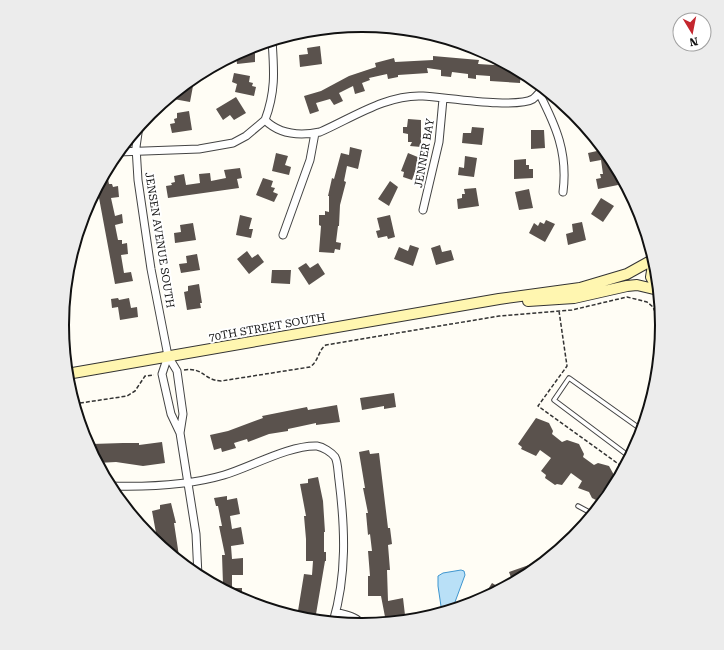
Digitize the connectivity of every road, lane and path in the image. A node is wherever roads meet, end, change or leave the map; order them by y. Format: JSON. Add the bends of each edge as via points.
{"nodes":[{"id":1,"x":272,"y":47,"type":"edge"},
{"id":2,"x":539,"y":92,"type":"edge"},
{"id":3,"x":543,"y":96,"type":"edge"},
{"id":4,"x":443,"y":99,"type":"junction"},
{"id":5,"x":265,"y":120,"type":"junction"},
{"id":6,"x":315,"y":133,"type":"junction"},
{"id":7,"x":138,"y":137,"type":"edge"},
{"id":8,"x":136,"y":151,"type":"junction"},
{"id":9,"x":126,"y":152,"type":"edge"},
{"id":10,"x":563,"y":192,"type":"dead end"},
{"id":11,"x":423,"y":210,"type":"dead end"},
{"id":12,"x":283,"y":235,"type":"dead end"},
{"id":13,"x":648,"y":262,"type":"edge"},
{"id":14,"x":652,"y":289,"type":"edge"},
{"id":15,"x":471,"y":306,"type":"junction"},
{"id":16,"x":654,"y":309,"type":"edge"},
{"id":17,"x":559,"y":311,"type":"junction"},
{"id":18,"x":168,"y":356,"type":"junction"},
{"id":19,"x":177,"y":371,"type":"junction"},
{"id":20,"x":74,"y":373,"type":"edge"},
{"id":21,"x":162,"y":374,"type":"junction"},
{"id":22,"x":80,"y":403,"type":"edge"},
{"id":23,"x":637,"y":426,"type":"edge"},
{"id":24,"x":180,"y":432,"type":"junction"},
{"id":25,"x":626,"y":454,"type":"edge"},
{"id":26,"x":620,"y":465,"type":"edge"},
{"id":27,"x":188,"y":481,"type":"junction"},
{"id":28,"x":117,"y":486,"type":"edge"},
{"id":29,"x":578,"y":506,"type":"dead end"},
{"id":30,"x":588,"y":511,"type":"edge"},
{"id":31,"x":198,"y":568,"type":"edge"},
{"id":32,"x":336,"y":612,"type":"junction"},
{"id":33,"x":335,"y":616,"type":"edge"},
{"id":34,"x":354,"y":618,"type":"edge"}],
"edges":[{"from":1,"to":5,"type":"street","via":[[275,82]]},
{"from":2,"to":4,"type":"street","via":[[532,99],[506,102]]},
{"from":3,"to":10,"type":"street","via":[[561,141],[565,176]]},
{"from":4,"to":6,"type":"street","via":[[422,96],[398,98]]},
{"from":4,"to":11,"type":"street","name":"JENNER BAY","via":[[439,142]]},
{"from":5,"to":6,"type":"street","via":[[271,126],[289,134]]},
{"from":5,"to":8,"type":"street","via":[[233,143],[199,149]]},
{"from":6,"to":12,"type":"street","via":[[310,160]]},
{"from":7,"to":8,"type":"street","name":"JENSEN AVENUE SOUTH"},
{"from":8,"to":9,"type":"street"},
{"from":8,"to":18,"type":"street","name":"JENSEN AVENUE SOUTH","via":[[149,254]]},
{"from":13,"to":15,"type":"main road","name":"70TH STREET SOUTH","via":[[627,274],[580,288]]},
{"from":14,"to":15,"type":"main road","name":"70TH STREET SOUTH","via":[[637,285],[574,298]]},
{"from":15,"to":18,"type":"main road","name":"70TH STREET SOUTH"},
{"from":16,"to":17,"type":"path","via":[[647,302],[627,297]]},
{"from":17,"to":19,"type":"path","via":[[499,316],[326,345],[310,367],[221,381],[214,380],[196,369]]},
{"from":17,"to":26,"type":"path","via":[[567,366],[538,406]]},
{"from":18,"to":19,"type":"street","name":"JENSEN AVENUE SOUTH"},
{"from":18,"to":20,"type":"main road","name":"70TH STREET SOUTH"},
{"from":18,"to":21,"type":"street","name":"JENSEN AVENUE SOUTH"},
{"from":19,"to":24,"type":"street","name":"JENSEN AVENUE SOUTH","via":[[183,414]]},
{"from":21,"to":22,"type":"path","via":[[145,376],[127,396]]},
{"from":21,"to":24,"type":"street","name":"JENSEN AVENUE SOUTH","via":[[171,414]]},
{"from":23,"to":25,"type":"lane","via":[[569,378],[554,400]]},
{"from":24,"to":27,"type":"street","name":"JENSEN AVENUE SOUTH"},
{"from":27,"to":28,"type":"street","via":[[151,487]]},
{"from":27,"to":31,"type":"street","name":"JENSEN AVENUE SOUTH","via":[[196,534]]},
{"from":27,"to":32,"type":"street","via":[[222,475],[266,458],[301,449],[318,446],[328,450],[336,458],[343,511],[342,583]]},
{"from":29,"to":30,"type":"lane"},
{"from":32,"to":33,"type":"street"},
{"from":32,"to":34,"type":"street"}]}
